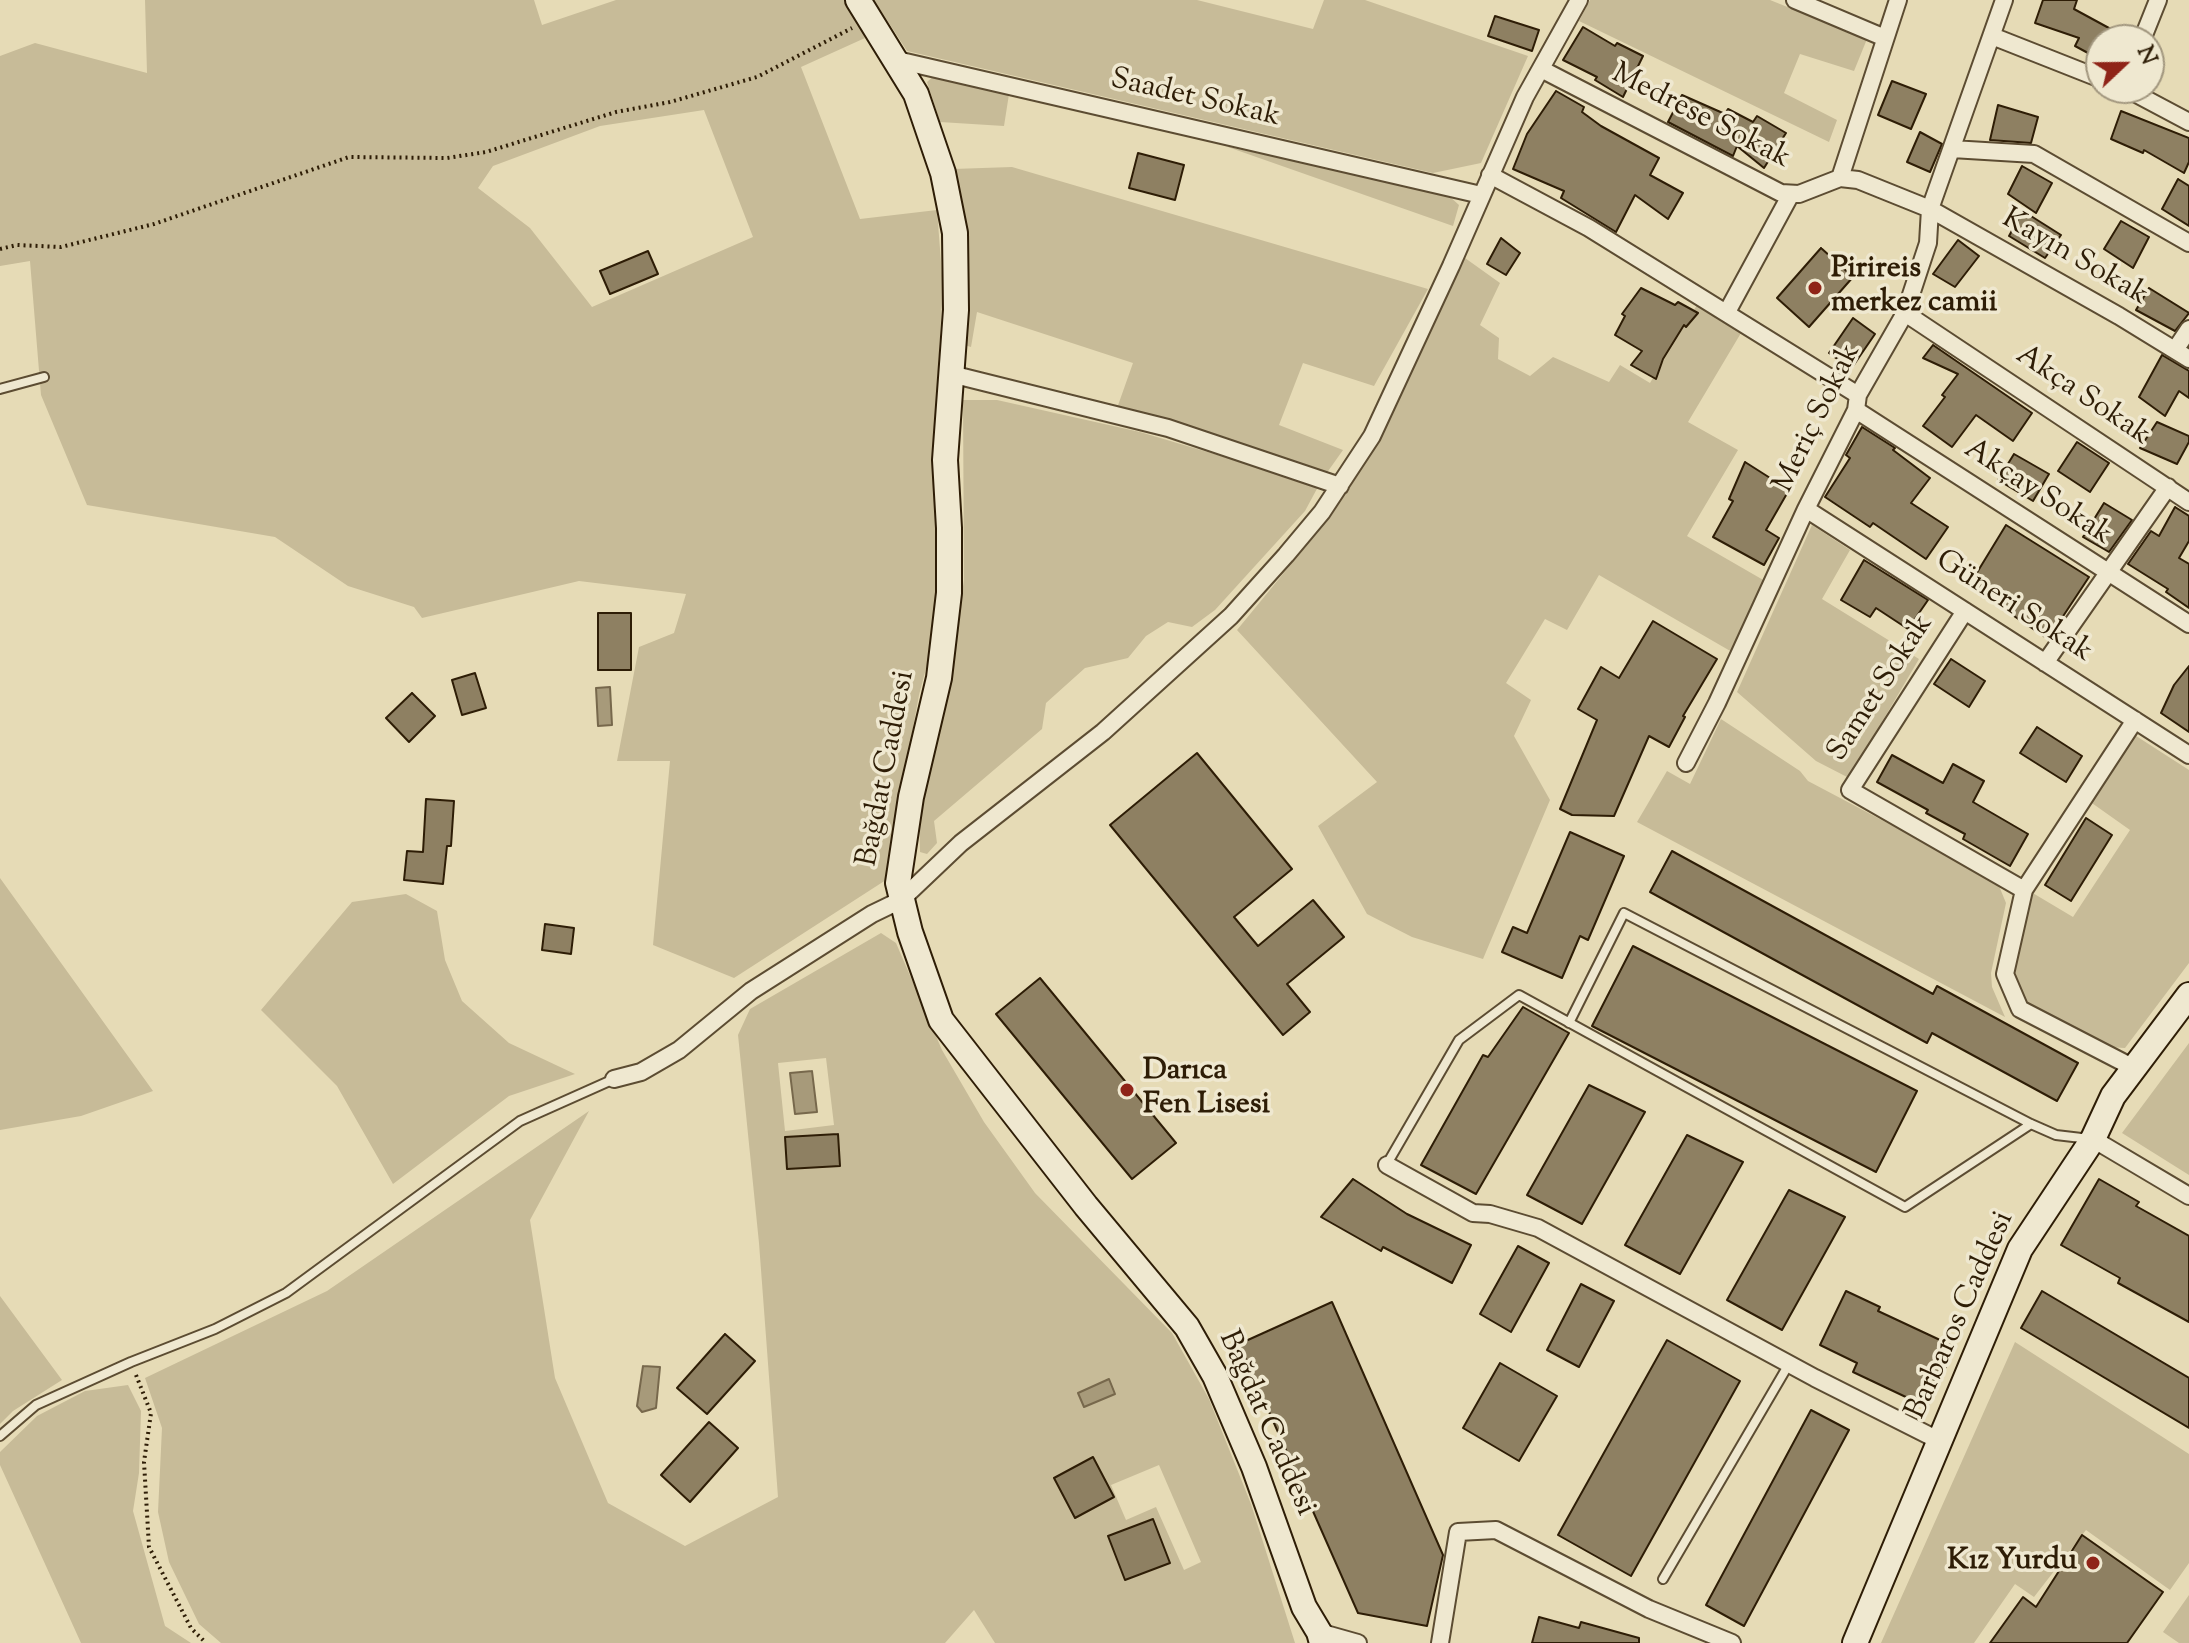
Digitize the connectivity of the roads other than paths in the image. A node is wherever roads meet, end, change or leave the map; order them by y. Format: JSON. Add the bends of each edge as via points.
{"nodes":[{"id":1,"x":1579,"y":0,"type":"edge"},
{"id":2,"x":1795,"y":0,"type":"edge"},
{"id":3,"x":1898,"y":0,"type":"edge"},
{"id":4,"x":2004,"y":0,"type":"edge"},
{"id":5,"x":2158,"y":0,"type":"edge"},
{"id":6,"x":864,"y":9,"type":"edge"},
{"id":7,"x":2148,"y":24,"type":"edge"},
{"id":8,"x":1992,"y":36,"type":"junction"},
{"id":9,"x":1885,"y":38,"type":"junction"},
{"id":10,"x":897,"y":60,"type":"junction"},
{"id":11,"x":1541,"y":69,"type":"junction"},
{"id":12,"x":2085,"y":73,"type":"edge"},
{"id":13,"x":2155,"y":104,"type":"edge"},
{"id":14,"x":2189,"y":122,"type":"edge"},
{"id":15,"x":1952,"y":149,"type":"junction"},
{"id":16,"x":1490,"y":175,"type":"junction"},
{"id":17,"x":1840,"y":178,"type":"junction"},
{"id":18,"x":1791,"y":194,"type":"junction"},
{"id":19,"x":1481,"y":195,"type":"junction"},
{"id":20,"x":1930,"y":209,"type":"junction"},
{"id":21,"x":2189,"y":243,"type":"edge"},
{"id":22,"x":1727,"y":312,"type":"junction"},
{"id":23,"x":1905,"y":313,"type":"junction"},
{"id":24,"x":2189,"y":329,"type":"edge"},
{"id":25,"x":2182,"y":354,"type":"edge"},
{"id":26,"x":951,"y":374,"type":"junction"},
{"id":27,"x":44,"y":377,"type":"dead end"},
{"id":28,"x":0,"y":389,"type":"edge"},
{"id":29,"x":1857,"y":402,"type":"junction"},
{"id":30,"x":1340,"y":486,"type":"junction"},
{"id":31,"x":2168,"y":487,"type":"junction"},
{"id":32,"x":2189,"y":502,"type":"edge"},
{"id":33,"x":1806,"y":509,"type":"junction"},
{"id":34,"x":2109,"y":574,"type":"junction"},
{"id":35,"x":1965,"y":611,"type":"junction"},
{"id":36,"x":2189,"y":624,"type":"edge"},
{"id":37,"x":2045,"y":663,"type":"junction"},
{"id":38,"x":2135,"y":720,"type":"junction"},
{"id":39,"x":2189,"y":755,"type":"edge"},
{"id":40,"x":1686,"y":763,"type":"dead end"},
{"id":41,"x":2024,"y":890,"type":"junction"},
{"id":42,"x":901,"y":900,"type":"junction"},
{"id":43,"x":2189,"y":995,"type":"edge"},
{"id":44,"x":1569,"y":1023,"type":"junction"},
{"id":45,"x":2134,"y":1068,"type":"junction"},
{"id":46,"x":614,"y":1079,"type":"joint"},
{"id":47,"x":2031,"y":1124,"type":"junction"},
{"id":48,"x":2093,"y":1139,"type":"junction"},
{"id":49,"x":1387,"y":1165,"type":"joint"},
{"id":50,"x":2189,"y":1196,"type":"edge"},
{"id":51,"x":1789,"y":1364,"type":"junction"},
{"id":52,"x":0,"y":1436,"type":"edge"},
{"id":53,"x":1940,"y":1441,"type":"junction"},
{"id":54,"x":1663,"y":1579,"type":"dead end"},
{"id":55,"x":1320,"y":1638,"type":"edge"},
{"id":56,"x":1358,"y":1643,"type":"edge"},
{"id":57,"x":1440,"y":1643,"type":"edge"},
{"id":58,"x":1732,"y":1643,"type":"edge"},
{"id":59,"x":1855,"y":1643,"type":"edge"}],
"edges":[{"from":1,"to":11,"type":"street"},
{"from":2,"to":9,"type":"street"},
{"from":3,"to":9,"type":"street"},
{"from":4,"to":8,"type":"street","name":"Meriç Sokak"},
{"from":5,"to":7,"type":"street"},
{"from":6,"to":10,"type":"street","name":"Bağdat Caddesi"},
{"from":8,"to":12,"type":"street"},
{"from":8,"to":15,"type":"street","name":"Meriç Sokak"},
{"from":9,"to":17,"type":"street"},
{"from":10,"to":19,"type":"street","name":"Saadet Sokak"},
{"from":10,"to":26,"type":"street","name":"Bağdat Caddesi","via":[[916,94],[943,173],[955,233]]},
{"from":11,"to":16,"type":"street"},
{"from":11,"to":18,"type":"street","name":"Medrese Sokak"},
{"from":13,"to":14,"type":"street"},
{"from":15,"to":20,"type":"street","name":"Meriç Sokak"},
{"from":15,"to":21,"type":"street","via":[[2034,154]]},
{"from":16,"to":19,"type":"street"},
{"from":16,"to":22,"type":"street"},
{"from":17,"to":18,"type":"street","name":"Medrese Sokak"},
{"from":17,"to":20,"type":"street","name":"Kayın Sokak"},
{"from":18,"to":22,"type":"street"},
{"from":19,"to":30,"type":"street","via":[[1372,436]]},
{"from":20,"to":23,"type":"street","name":"Meriç Sokak","via":[[1928,243]]},
{"from":20,"to":25,"type":"street","name":"Kayın Sokak"},
{"from":22,"to":29,"type":"street"},
{"from":23,"to":29,"type":"street","name":"Meriç Sokak"},
{"from":23,"to":31,"type":"street","name":"Akça Sokak"},
{"from":24,"to":25,"type":"street"},
{"from":26,"to":30,"type":"street","via":[[1168,428]]},
{"from":26,"to":42,"type":"street","name":"Bağdat Caddesi","via":[[945,460],[949,593],[939,678],[909,811],[898,883]]},
{"from":27,"to":28,"type":"lane"},
{"from":29,"to":33,"type":"street","name":"Meriç Sokak"},
{"from":29,"to":34,"type":"street","name":"Akçay Sokak"},
{"from":30,"to":42,"type":"street","via":[[1231,616],[1103,732],[961,843]]},
{"from":31,"to":32,"type":"street","name":"Akça Sokak"},
{"from":31,"to":34,"type":"street"},
{"from":33,"to":35,"type":"street","name":"Güneri Sokak"},
{"from":33,"to":40,"type":"street","name":"Meriç Sokak"},
{"from":34,"to":36,"type":"street","name":"Akçay Sokak"},
{"from":34,"to":37,"type":"street"},
{"from":35,"to":37,"type":"street","name":"Güneri Sokak"},
{"from":35,"to":41,"type":"street","name":"Samet Sokak","via":[[1850,790]]},
{"from":37,"to":38,"type":"street","name":"Güneri Sokak"},
{"from":38,"to":39,"type":"street","name":"Güneri Sokak"},
{"from":38,"to":41,"type":"street"},
{"from":41,"to":45,"type":"street","via":[[2005,974],[2020,1009]]},
{"from":42,"to":46,"type":"street","via":[[751,991],[679,1050],[641,1072]]},
{"from":42,"to":55,"type":"street","name":"Bağdat Caddesi","via":[[941,1020],[1187,1327],[1215,1376]]},
{"from":43,"to":45,"type":"street","name":"Barbaros Caddesi"},
{"from":44,"to":47,"type":"lane","via":[[1905,1207]]},
{"from":44,"to":47,"type":"lane","via":[[1624,913]]},
{"from":44,"to":49,"type":"lane","via":[[1519,995],[1459,1040]]},
{"from":45,"to":48,"type":"street","name":"Barbaros Caddesi","via":[[2113,1096]]},
{"from":46,"to":52,"type":"lane","via":[[520,1121],[286,1293],[36,1405]]},
{"from":47,"to":48,"type":"lane","via":[[2056,1135]]},
{"from":48,"to":50,"type":"street"},
{"from":48,"to":53,"type":"street","name":"Barbaros Caddesi","via":[[2020,1249]]},
{"from":49,"to":51,"type":"street","via":[[1473,1213],[1538,1228]]},
{"from":51,"to":53,"type":"street"},
{"from":51,"to":54,"type":"lane"},
{"from":53,"to":59,"type":"street","name":"Barbaros Caddesi"},
{"from":55,"to":56,"type":"street"},
{"from":57,"to":58,"type":"street","via":[[1458,1532],[1496,1530],[1649,1609]]}]}
